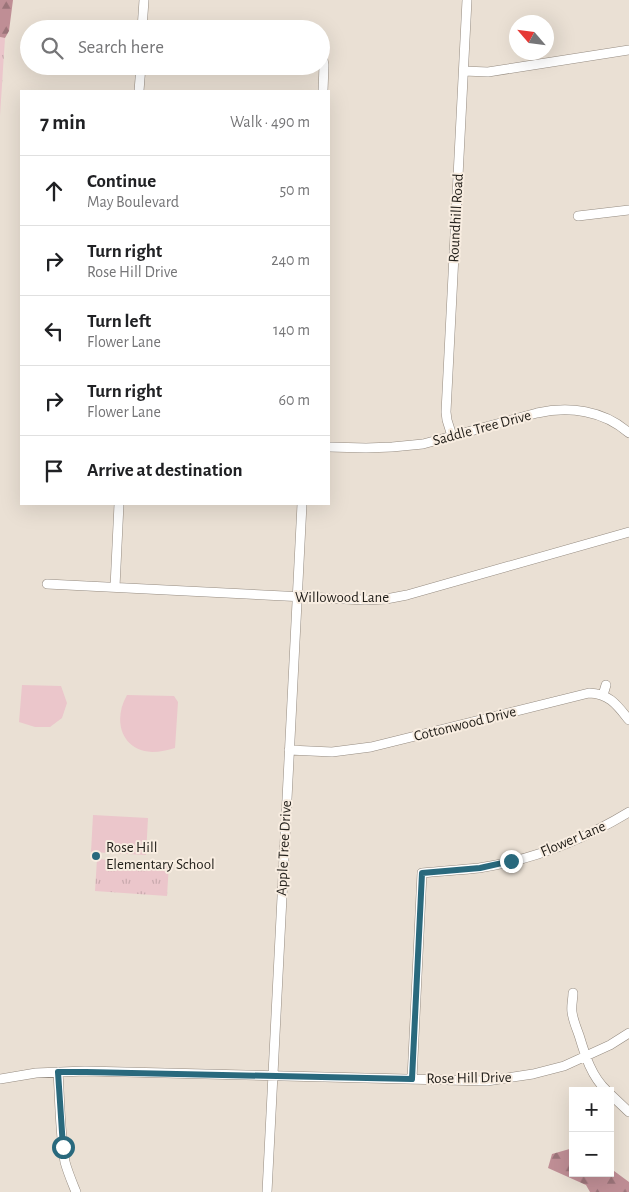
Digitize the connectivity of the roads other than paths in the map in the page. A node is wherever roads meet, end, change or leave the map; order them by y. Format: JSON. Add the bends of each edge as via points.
{"nodes":[{"id":1,"x":144,"y":0,"type":"edge"},
{"id":2,"x":467,"y":0,"type":"edge"},
{"id":3,"x":143,"y":20,"type":"edge"},
{"id":4,"x":629,"y":50,"type":"edge"},
{"id":5,"x":464,"y":71,"type":"junction"},
{"id":6,"x":141,"y":75,"type":"edge"},
{"id":7,"x":324,"y":75,"type":"edge"},
{"id":8,"x":140,"y":90,"type":"edge"},
{"id":9,"x":323,"y":90,"type":"edge"},
{"id":10,"x":629,"y":210,"type":"edge"},
{"id":11,"x":578,"y":216,"type":"dead end"},
{"id":12,"x":629,"y":433,"type":"edge"},
{"id":13,"x":452,"y":436,"type":"junction"},
{"id":14,"x":330,"y":447,"type":"edge"},
{"id":15,"x":119,"y":505,"type":"edge"},
{"id":16,"x":302,"y":505,"type":"edge"},
{"id":17,"x":629,"y":532,"type":"edge"},
{"id":18,"x":47,"y":584,"type":"dead end"},
{"id":19,"x":115,"y":587,"type":"junction"},
{"id":20,"x":297,"y":597,"type":"junction"},
{"id":21,"x":606,"y":685,"type":"dead end"},
{"id":22,"x":603,"y":695,"type":"junction"},
{"id":23,"x":629,"y":720,"type":"edge"},
{"id":24,"x":289,"y":750,"type":"junction"},
{"id":25,"x":629,"y":812,"type":"edge"},
{"id":26,"x":573,"y":993,"type":"dead end"},
{"id":27,"x":629,"y":1033,"type":"edge"},
{"id":28,"x":585,"y":1056,"type":"junction"},
{"id":29,"x":58,"y":1072,"type":"junction"},
{"id":30,"x":273,"y":1076,"type":"junction"},
{"id":31,"x":0,"y":1079,"type":"edge"},
{"id":32,"x":412,"y":1079,"type":"junction"},
{"id":33,"x":603,"y":1087,"type":"edge"},
{"id":34,"x":614,"y":1098,"type":"edge"},
{"id":35,"x":629,"y":1112,"type":"edge"},
{"id":36,"x":76,"y":1192,"type":"edge"},
{"id":37,"x":267,"y":1192,"type":"edge"}],
"edges":[{"from":1,"to":3,"type":"street"},
{"from":2,"to":5,"type":"street","name":"Roundhill Road"},
{"from":4,"to":5,"type":"street","via":[[488,72]]},
{"from":5,"to":13,"type":"street","name":"Roundhill Road","via":[[446,412]]},
{"from":6,"to":8,"type":"street"},
{"from":7,"to":9,"type":"street"},
{"from":10,"to":11,"type":"street"},
{"from":12,"to":13,"type":"street","name":"Saddle Tree Drive","via":[[600,416],[564,409]]},
{"from":13,"to":14,"type":"street","name":"Saddle Tree Drive","via":[[423,444],[392,447]]},
{"from":15,"to":19,"type":"street"},
{"from":16,"to":20,"type":"street","name":"Apple Tree Drive"},
{"from":17,"to":20,"type":"street","name":"Willowood Lane","via":[[407,595],[365,600]]},
{"from":18,"to":19,"type":"street","name":"Willowood Lane"},
{"from":19,"to":20,"type":"street","name":"Willowood Lane"},
{"from":20,"to":24,"type":"street","name":"Apple Tree Drive"},
{"from":21,"to":22,"type":"street"},
{"from":22,"to":23,"type":"street","via":[[616,704]]},
{"from":22,"to":24,"type":"street","name":"Cottonwood Drive","via":[[589,694],[371,747],[332,752]]},
{"from":24,"to":30,"type":"street","name":"Apple Tree Drive"},
{"from":25,"to":32,"type":"street","name":"Flower Lane","via":[[587,835],[536,855],[480,868],[422,873]]},
{"from":26,"to":28,"type":"street","via":[[572,1011]]},
{"from":27,"to":28,"type":"street","name":"Rose Hill Drive"},
{"from":28,"to":32,"type":"street","name":"Rose Hill Drive","via":[[553,1070],[505,1079]]},
{"from":28,"to":33,"type":"street"},
{"from":29,"to":30,"type":"street","name":"Rose Hill Drive"},
{"from":29,"to":31,"type":"street","name":"Rose Hill Drive"},
{"from":29,"to":36,"type":"street","via":[[63,1147],[68,1174]]},
{"from":30,"to":32,"type":"street","name":"Rose Hill Drive"},
{"from":30,"to":37,"type":"street","name":"Apple Tree Drive"},
{"from":34,"to":35,"type":"street"}]}
